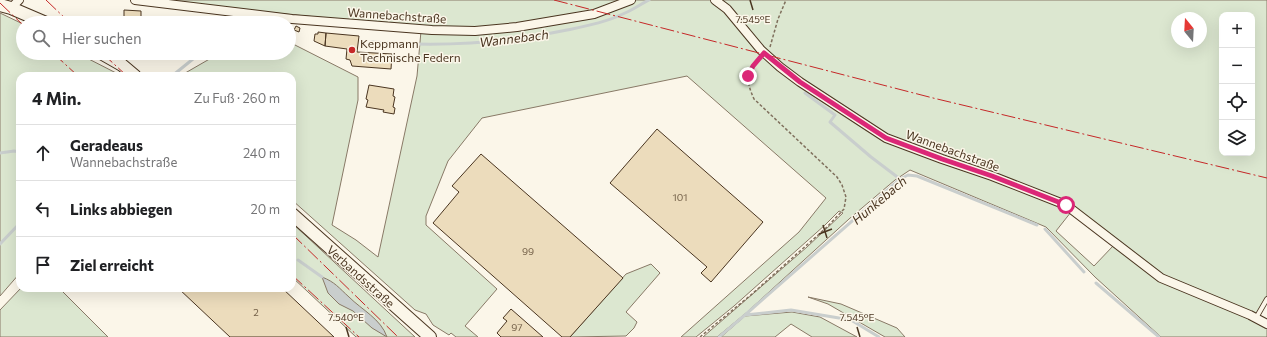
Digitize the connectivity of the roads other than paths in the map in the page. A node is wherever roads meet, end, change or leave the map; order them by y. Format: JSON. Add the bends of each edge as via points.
{"nodes":[{"id":1,"x":135,"y":0,"type":"edge"},
{"id":2,"x":631,"y":0,"type":"edge"},
{"id":3,"x":715,"y":0,"type":"edge"},
{"id":4,"x":10,"y":4,"type":"edge"},
{"id":5,"x":33,"y":16,"type":"edge"},
{"id":6,"x":267,"y":16,"type":"edge"},
{"id":7,"x":296,"y":19,"type":"edge"},
{"id":8,"x":113,"y":60,"type":"edge"},
{"id":9,"x":131,"y":72,"type":"edge"},
{"id":10,"x":296,"y":218,"type":"edge"},
{"id":11,"x":1267,"y":299,"type":"edge"},
{"id":12,"x":1256,"y":318,"type":"junction"},
{"id":13,"x":1267,"y":324,"type":"edge"},
{"id":14,"x":430,"y":337,"type":"edge"}],
"edges":[{"from":1,"to":6,"type":"street","name":"Wannebachstraße"},
{"from":2,"to":7,"type":"street","name":"Wannebachstraße","via":[[594,14],[475,31]]},
{"from":3,"to":12,"type":"street","name":"Wannebachstraße","via":[[766,55],[800,82],[886,138],[1066,205],[1161,278]]},
{"from":4,"to":5,"type":"main road"},
{"from":8,"to":9,"type":"main road"},
{"from":10,"to":14,"type":"main road","name":"Verbandsstraße"},
{"from":11,"to":12,"type":"lane"},
{"from":12,"to":13,"type":"street","name":"Wannebachstraße"}]}
